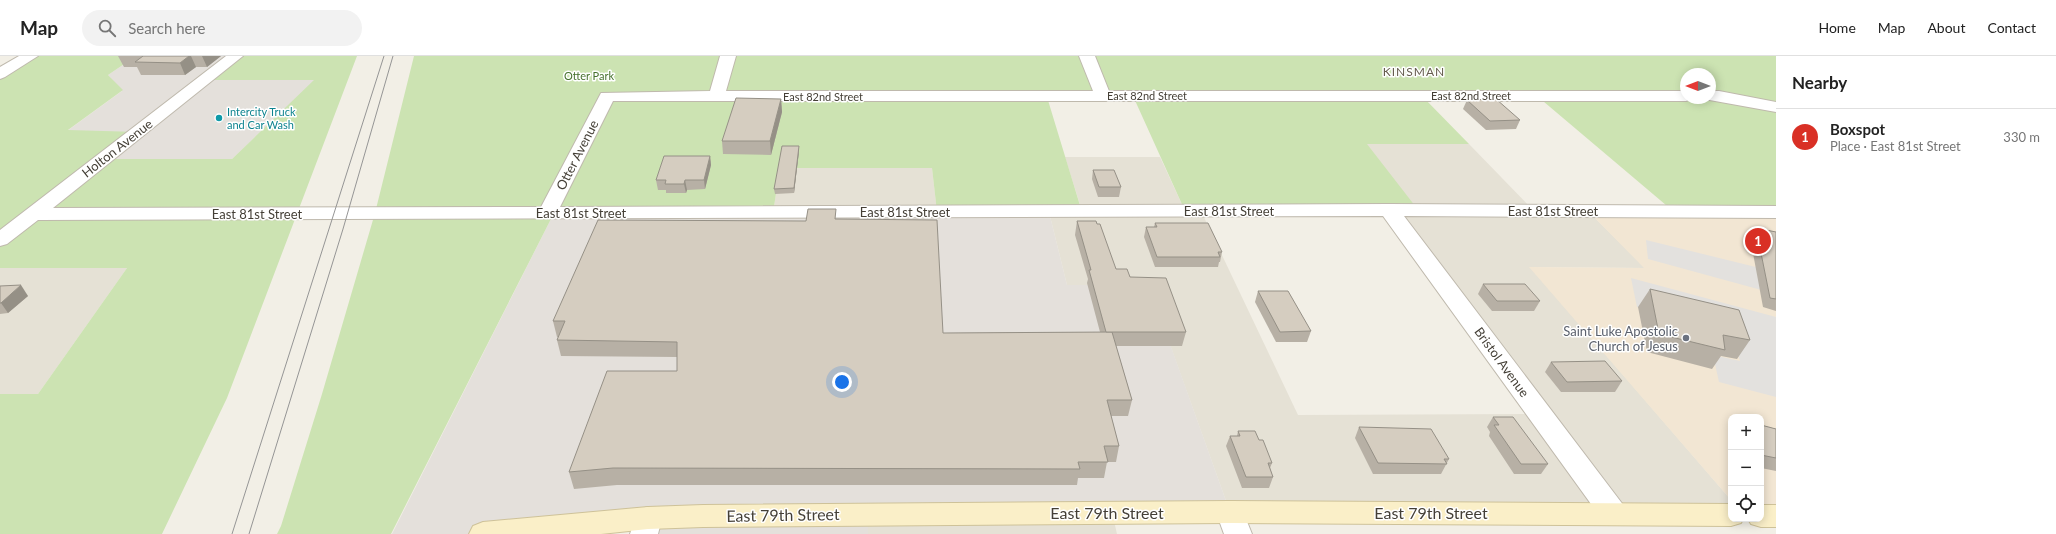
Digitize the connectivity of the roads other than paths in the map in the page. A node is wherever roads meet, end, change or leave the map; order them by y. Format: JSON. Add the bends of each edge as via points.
{"nodes":[{"id":1,"x":30,"y":56,"type":"edge"},
{"id":2,"x":235,"y":56,"type":"edge"},
{"id":3,"x":728,"y":56,"type":"edge"},
{"id":4,"x":1087,"y":56,"type":"edge"},
{"id":5,"x":0,"y":74,"type":"edge"},
{"id":6,"x":607,"y":96,"type":"joint"},
{"id":7,"x":1103,"y":96,"type":"junction"},
{"id":8,"x":1680,"y":96,"type":"edge"},
{"id":9,"x":1716,"y":96,"type":"edge"},
{"id":10,"x":716,"y":97,"type":"junction"},
{"id":11,"x":1776,"y":107,"type":"edge"},
{"id":12,"x":1389,"y":210,"type":"junction"},
{"id":13,"x":1776,"y":212,"type":"edge"},
{"id":14,"x":34,"y":214,"type":"junction"},
{"id":15,"x":547,"y":214,"type":"junction"},
{"id":16,"x":0,"y":240,"type":"edge"},
{"id":17,"x":1614,"y":514,"type":"junction"},
{"id":18,"x":1728,"y":515,"type":"edge"},
{"id":19,"x":1764,"y":516,"type":"edge"},
{"id":20,"x":1776,"y":516,"type":"edge"},
{"id":21,"x":1234,"y":523,"type":"edge"},
{"id":22,"x":646,"y":526,"type":"edge"},
{"id":23,"x":483,"y":534,"type":"edge"}],
"edges":[{"from":1,"to":5,"type":"street"},
{"from":2,"to":14,"type":"street","name":"Holton Avenue"},
{"from":3,"to":10,"type":"street"},
{"from":4,"to":7,"type":"street"},
{"from":6,"to":10,"type":"street","name":"East 82nd Street"},
{"from":6,"to":15,"type":"street","name":"Otter Avenue"},
{"from":7,"to":8,"type":"street","name":"East 82nd Street"},
{"from":7,"to":10,"type":"street","name":"East 82nd Street"},
{"from":9,"to":11,"type":"street"},
{"from":12,"to":13,"type":"street","name":"East 81st Street"},
{"from":12,"to":15,"type":"street","name":"East 81st Street"},
{"from":12,"to":17,"type":"street","name":"Bristol Avenue"},
{"from":14,"to":15,"type":"street","name":"East 81st Street"},
{"from":14,"to":16,"type":"street","name":"Holton Avenue"},
{"from":17,"to":18,"type":"main road","name":"East 79th Street"},
{"from":17,"to":21,"type":"main road","name":"East 79th Street"},
{"from":19,"to":20,"type":"main road"},
{"from":21,"to":22,"type":"main road","name":"East 79th Street","via":[[711,516]]},
{"from":22,"to":23,"type":"main road","name":"East 79th Street"}]}
